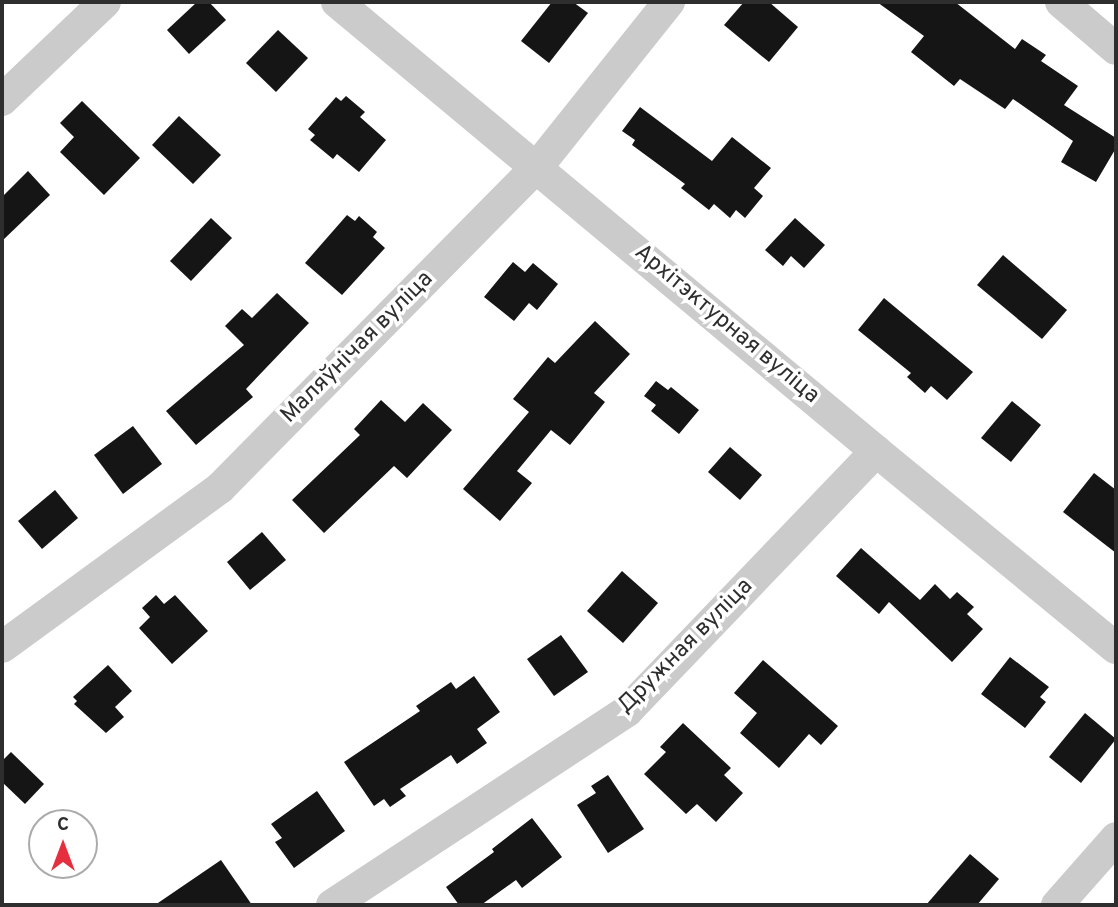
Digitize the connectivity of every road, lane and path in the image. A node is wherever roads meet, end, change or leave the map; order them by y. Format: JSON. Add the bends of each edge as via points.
{"nodes":[{"id":1,"x":105,"y":2,"type":"edge"},
{"id":2,"x":337,"y":2,"type":"edge"},
{"id":3,"x":669,"y":2,"type":"edge"},
{"id":4,"x":1061,"y":2,"type":"edge"},
{"id":5,"x":1116,"y":48,"type":"edge"},
{"id":6,"x":2,"y":100,"type":"edge"},
{"id":7,"x":538,"y":166,"type":"junction"},
{"id":8,"x":876,"y":451,"type":"junction"},
{"id":9,"x":2,"y":647,"type":"edge"},
{"id":10,"x":1116,"y":648,"type":"edge"},
{"id":11,"x":1116,"y":838,"type":"edge"},
{"id":12,"x":332,"y":905,"type":"edge"},
{"id":13,"x":1057,"y":905,"type":"edge"}],
"edges":[{"from":1,"to":6,"type":"street"},
{"from":2,"to":7,"type":"street","name":"Архітэктурная вуліца"},
{"from":3,"to":7,"type":"street","name":"Маляўнічая вуліца"},
{"from":4,"to":5,"type":"street"},
{"from":7,"to":8,"type":"street","name":"Архітэктурная вуліца"},
{"from":7,"to":9,"type":"street","name":"Маляўнічая вуліца","via":[[220,488]]},
{"from":8,"to":10,"type":"street","name":"Архітэктурная вуліца"},
{"from":8,"to":12,"type":"street","name":"Дружная вуліца","via":[[627,711]]},
{"from":11,"to":13,"type":"street"}]}
